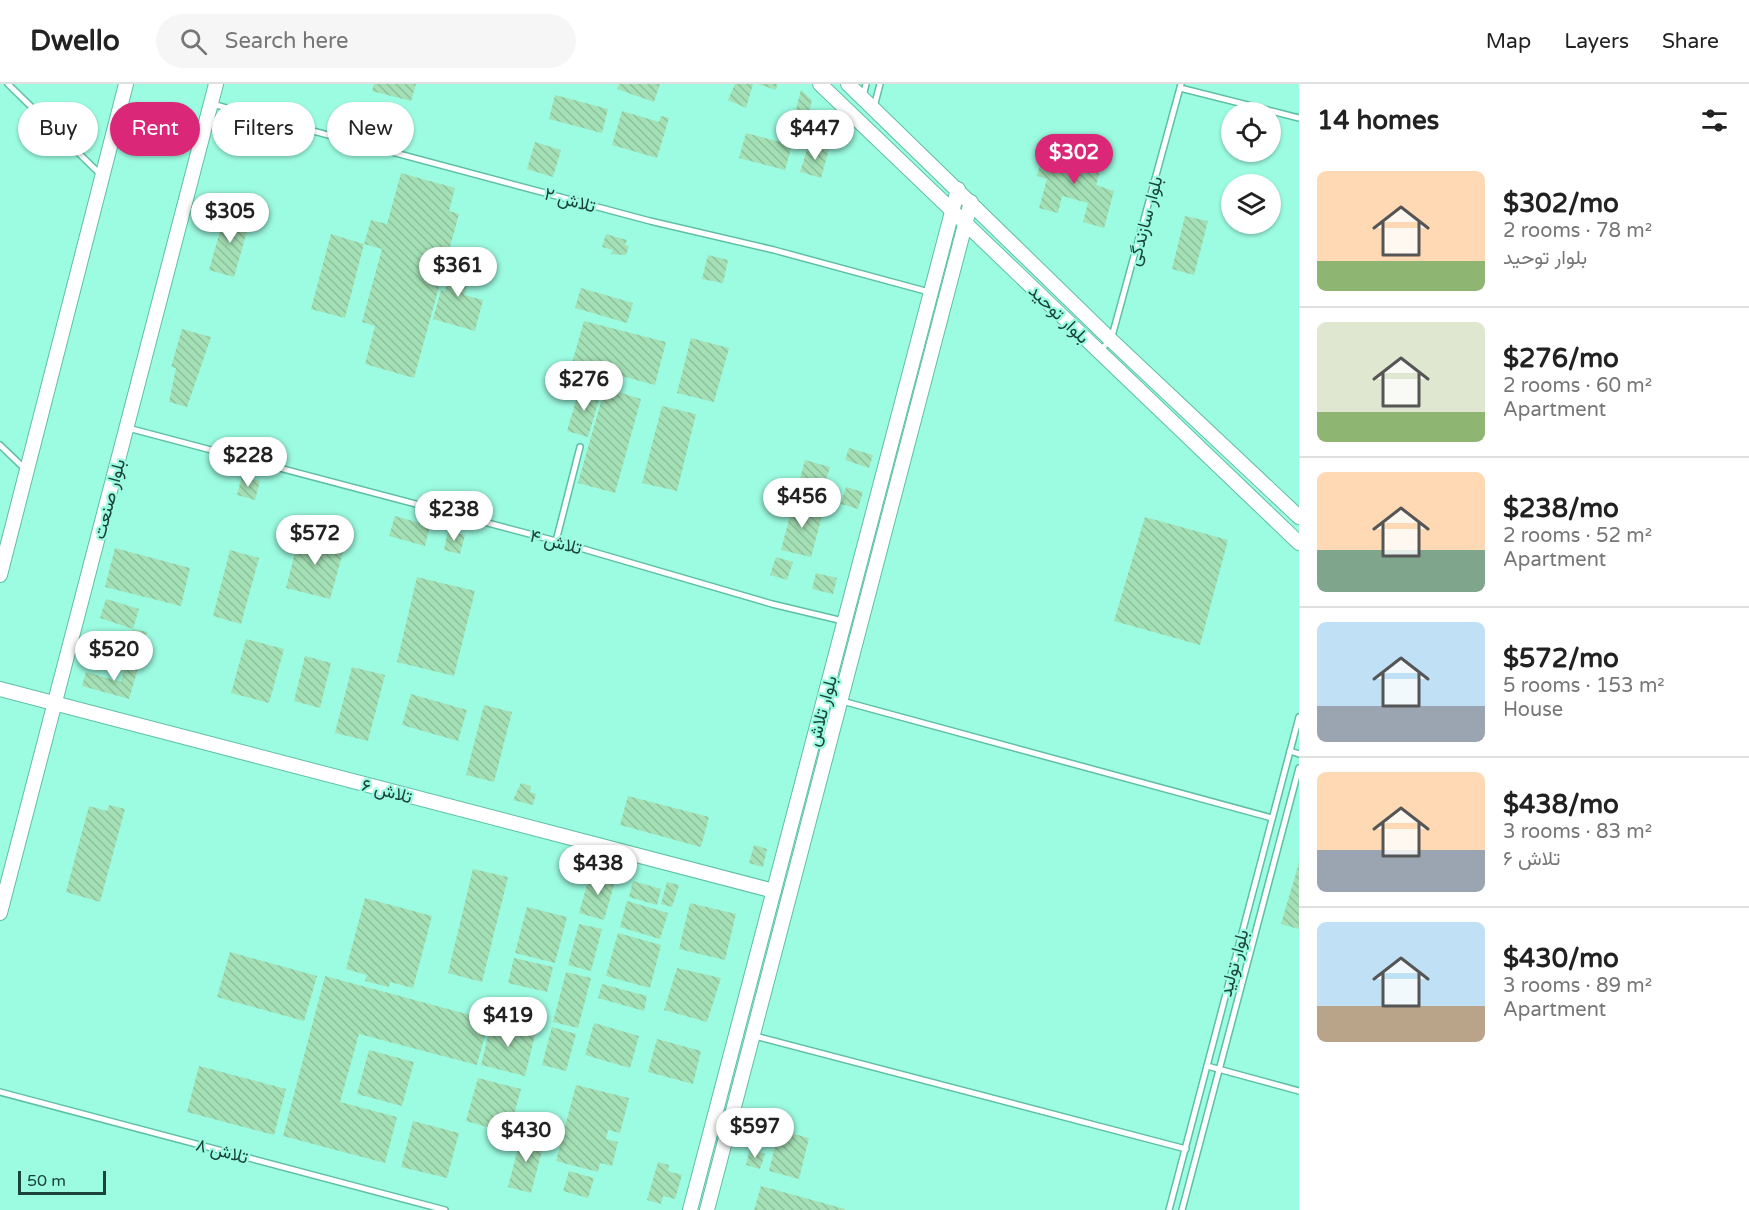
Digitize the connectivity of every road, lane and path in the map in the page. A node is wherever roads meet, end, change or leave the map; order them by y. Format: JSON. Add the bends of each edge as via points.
{"nodes":[{"id":1,"x":8,"y":84,"type":"edge"},
{"id":2,"x":126,"y":84,"type":"edge"},
{"id":3,"x":216,"y":84,"type":"edge"},
{"id":4,"x":820,"y":84,"type":"edge"},
{"id":5,"x":848,"y":84,"type":"edge"},
{"id":6,"x":880,"y":84,"type":"edge"},
{"id":7,"x":1181,"y":86,"type":"edge"},
{"id":8,"x":864,"y":91,"type":"edge"},
{"id":9,"x":211,"y":104,"type":"junction"},
{"id":10,"x":874,"y":108,"type":"junction"},
{"id":11,"x":1299,"y":118,"type":"edge"},
{"id":12,"x":103,"y":176,"type":"junction"},
{"id":13,"x":958,"y":189,"type":"junction"},
{"id":14,"x":971,"y":202,"type":"junction"},
{"id":15,"x":952,"y":211,"type":"junction"},
{"id":16,"x":965,"y":224,"type":"junction"},
{"id":17,"x":943,"y":246,"type":"junction"},
{"id":18,"x":958,"y":250,"type":"junction"},
{"id":19,"x":930,"y":292,"type":"junction"},
{"id":20,"x":1111,"y":340,"type":"junction"},
{"id":21,"x":1098,"y":352,"type":"junction"},
{"id":22,"x":127,"y":428,"type":"junction"},
{"id":23,"x":0,"y":445,"type":"edge"},
{"id":24,"x":580,"y":447,"type":"dead end"},
{"id":25,"x":27,"y":470,"type":"junction"},
{"id":26,"x":1299,"y":517,"type":"edge"},
{"id":27,"x":556,"y":541,"type":"junction"},
{"id":28,"x":1299,"y":543,"type":"edge"},
{"id":29,"x":0,"y":575,"type":"edge"},
{"id":30,"x":845,"y":622,"type":"junction"},
{"id":31,"x":860,"y":626,"type":"junction"},
{"id":32,"x":0,"y":689,"type":"edge"},
{"id":33,"x":826,"y":697,"type":"junction"},
{"id":34,"x":841,"y":701,"type":"junction"},
{"id":35,"x":55,"y":704,"type":"junction"},
{"id":36,"x":1299,"y":717,"type":"edge"},
{"id":37,"x":1290,"y":751,"type":"junction"},
{"id":38,"x":1299,"y":754,"type":"edge"},
{"id":39,"x":1299,"y":768,"type":"edge"},
{"id":40,"x":1272,"y":818,"type":"junction"},
{"id":41,"x":1259,"y":866,"type":"junction"},
{"id":42,"x":1272,"y":869,"type":"junction"},
{"id":43,"x":774,"y":891,"type":"junction"},
{"id":44,"x":0,"y":914,"type":"edge"},
{"id":45,"x":1235,"y":960,"type":"junction"},
{"id":46,"x":1247,"y":963,"type":"junction"},
{"id":47,"x":753,"y":1035,"type":"junction"},
{"id":48,"x":1207,"y":1066,"type":"junction"},
{"id":49,"x":1219,"y":1069,"type":"junction"},
{"id":50,"x":1299,"y":1091,"type":"edge"},
{"id":51,"x":0,"y":1092,"type":"edge"},
{"id":52,"x":1186,"y":1149,"type":"junction"},
{"id":53,"x":445,"y":1210,"type":"edge"},
{"id":54,"x":690,"y":1210,"type":"edge"},
{"id":55,"x":707,"y":1210,"type":"edge"},
{"id":56,"x":1169,"y":1210,"type":"edge"},
{"id":57,"x":1182,"y":1210,"type":"edge"}],
"edges":[{"from":1,"to":12,"type":"lane"},
{"from":2,"to":12,"type":"street"},
{"from":3,"to":9,"type":"street","name":"بلوار صنعت"},
{"from":4,"to":15,"type":"street","name":"بلوار توحید"},
{"from":5,"to":8,"type":"street","name":"بلوار توحید"},
{"from":6,"to":10,"type":"lane"},
{"from":7,"to":11,"type":"lane"},
{"from":7,"to":20,"type":"lane","name":"بلوار سازندگی"},
{"from":8,"to":10,"type":"street","name":"بلوار توحید"},
{"from":9,"to":19,"type":"lane","name":"تلاش ۲"},
{"from":9,"to":22,"type":"street","name":"بلوار صنعت"},
{"from":10,"to":13,"type":"street","name":"بلوار توحید"},
{"from":12,"to":25,"type":"street"},
{"from":13,"to":14,"type":"street","name":"بلوار توحید"},
{"from":13,"to":15,"type":"street","name":"بلوار تلاش"},
{"from":14,"to":16,"type":"street","name":"بلوار تلاش"},
{"from":14,"to":20,"type":"street","name":"بلوار توحید"},
{"from":15,"to":16,"type":"street","name":"بلوار توحید"},
{"from":15,"to":17,"type":"street","name":"بلوار تلاش"},
{"from":16,"to":18,"type":"street","name":"بلوار تلاش"},
{"from":16,"to":21,"type":"street","name":"بلوار توحید"},
{"from":17,"to":18,"type":"street"},
{"from":17,"to":19,"type":"street","name":"بلوار تلاش"},
{"from":18,"to":31,"type":"street","name":"بلوار تلاش"},
{"from":19,"to":30,"type":"street","name":"بلوار تلاش"},
{"from":20,"to":21,"type":"lane"},
{"from":20,"to":26,"type":"street","name":"بلوار توحید"},
{"from":21,"to":28,"type":"street","name":"بلوار توحید"},
{"from":22,"to":27,"type":"lane","name":"تلاش ۴"},
{"from":22,"to":35,"type":"street","name":"بلوار صنعت"},
{"from":23,"to":25,"type":"lane"},
{"from":24,"to":27,"type":"lane"},
{"from":25,"to":29,"type":"street"},
{"from":27,"to":30,"type":"lane","name":"تلاش ۴"},
{"from":30,"to":31,"type":"street"},
{"from":30,"to":33,"type":"street","name":"بلوار تلاش"},
{"from":31,"to":34,"type":"street","name":"بلوار تلاش"},
{"from":32,"to":35,"type":"street","name":"تلاش ۶"},
{"from":33,"to":34,"type":"street"},
{"from":33,"to":43,"type":"street","name":"بلوار تلاش"},
{"from":34,"to":40,"type":"lane"},
{"from":34,"to":47,"type":"street","name":"بلوار تلاش"},
{"from":35,"to":43,"type":"street","name":"تلاش ۶"},
{"from":35,"to":44,"type":"street","name":"بلوار صنعت"},
{"from":36,"to":37,"type":"lane","name":"بلوار تولید"},
{"from":37,"to":38,"type":"lane"},
{"from":37,"to":40,"type":"lane","name":"بلوار تولید"},
{"from":39,"to":42,"type":"lane","name":"بلوار تولید"},
{"from":40,"to":41,"type":"lane","name":"بلوار تولید"},
{"from":41,"to":42,"type":"lane"},
{"from":41,"to":45,"type":"lane","name":"بلوار تولید"},
{"from":42,"to":46,"type":"lane","name":"بلوار تولید"},
{"from":43,"to":54,"type":"street","name":"بلوار تلاش"},
{"from":45,"to":46,"type":"lane"},
{"from":45,"to":48,"type":"lane","name":"بلوار تولید"},
{"from":46,"to":49,"type":"lane","name":"بلوار تولید"},
{"from":47,"to":52,"type":"lane"},
{"from":47,"to":55,"type":"street","name":"بلوار تلاش"},
{"from":48,"to":49,"type":"lane"},
{"from":48,"to":52,"type":"lane","name":"بلوار تولید"},
{"from":49,"to":50,"type":"lane"},
{"from":49,"to":57,"type":"lane","name":"بلوار تولید"},
{"from":51,"to":53,"type":"lane","name":"تلاش ۸"},
{"from":52,"to":56,"type":"lane","name":"بلوار تولید"}]}
